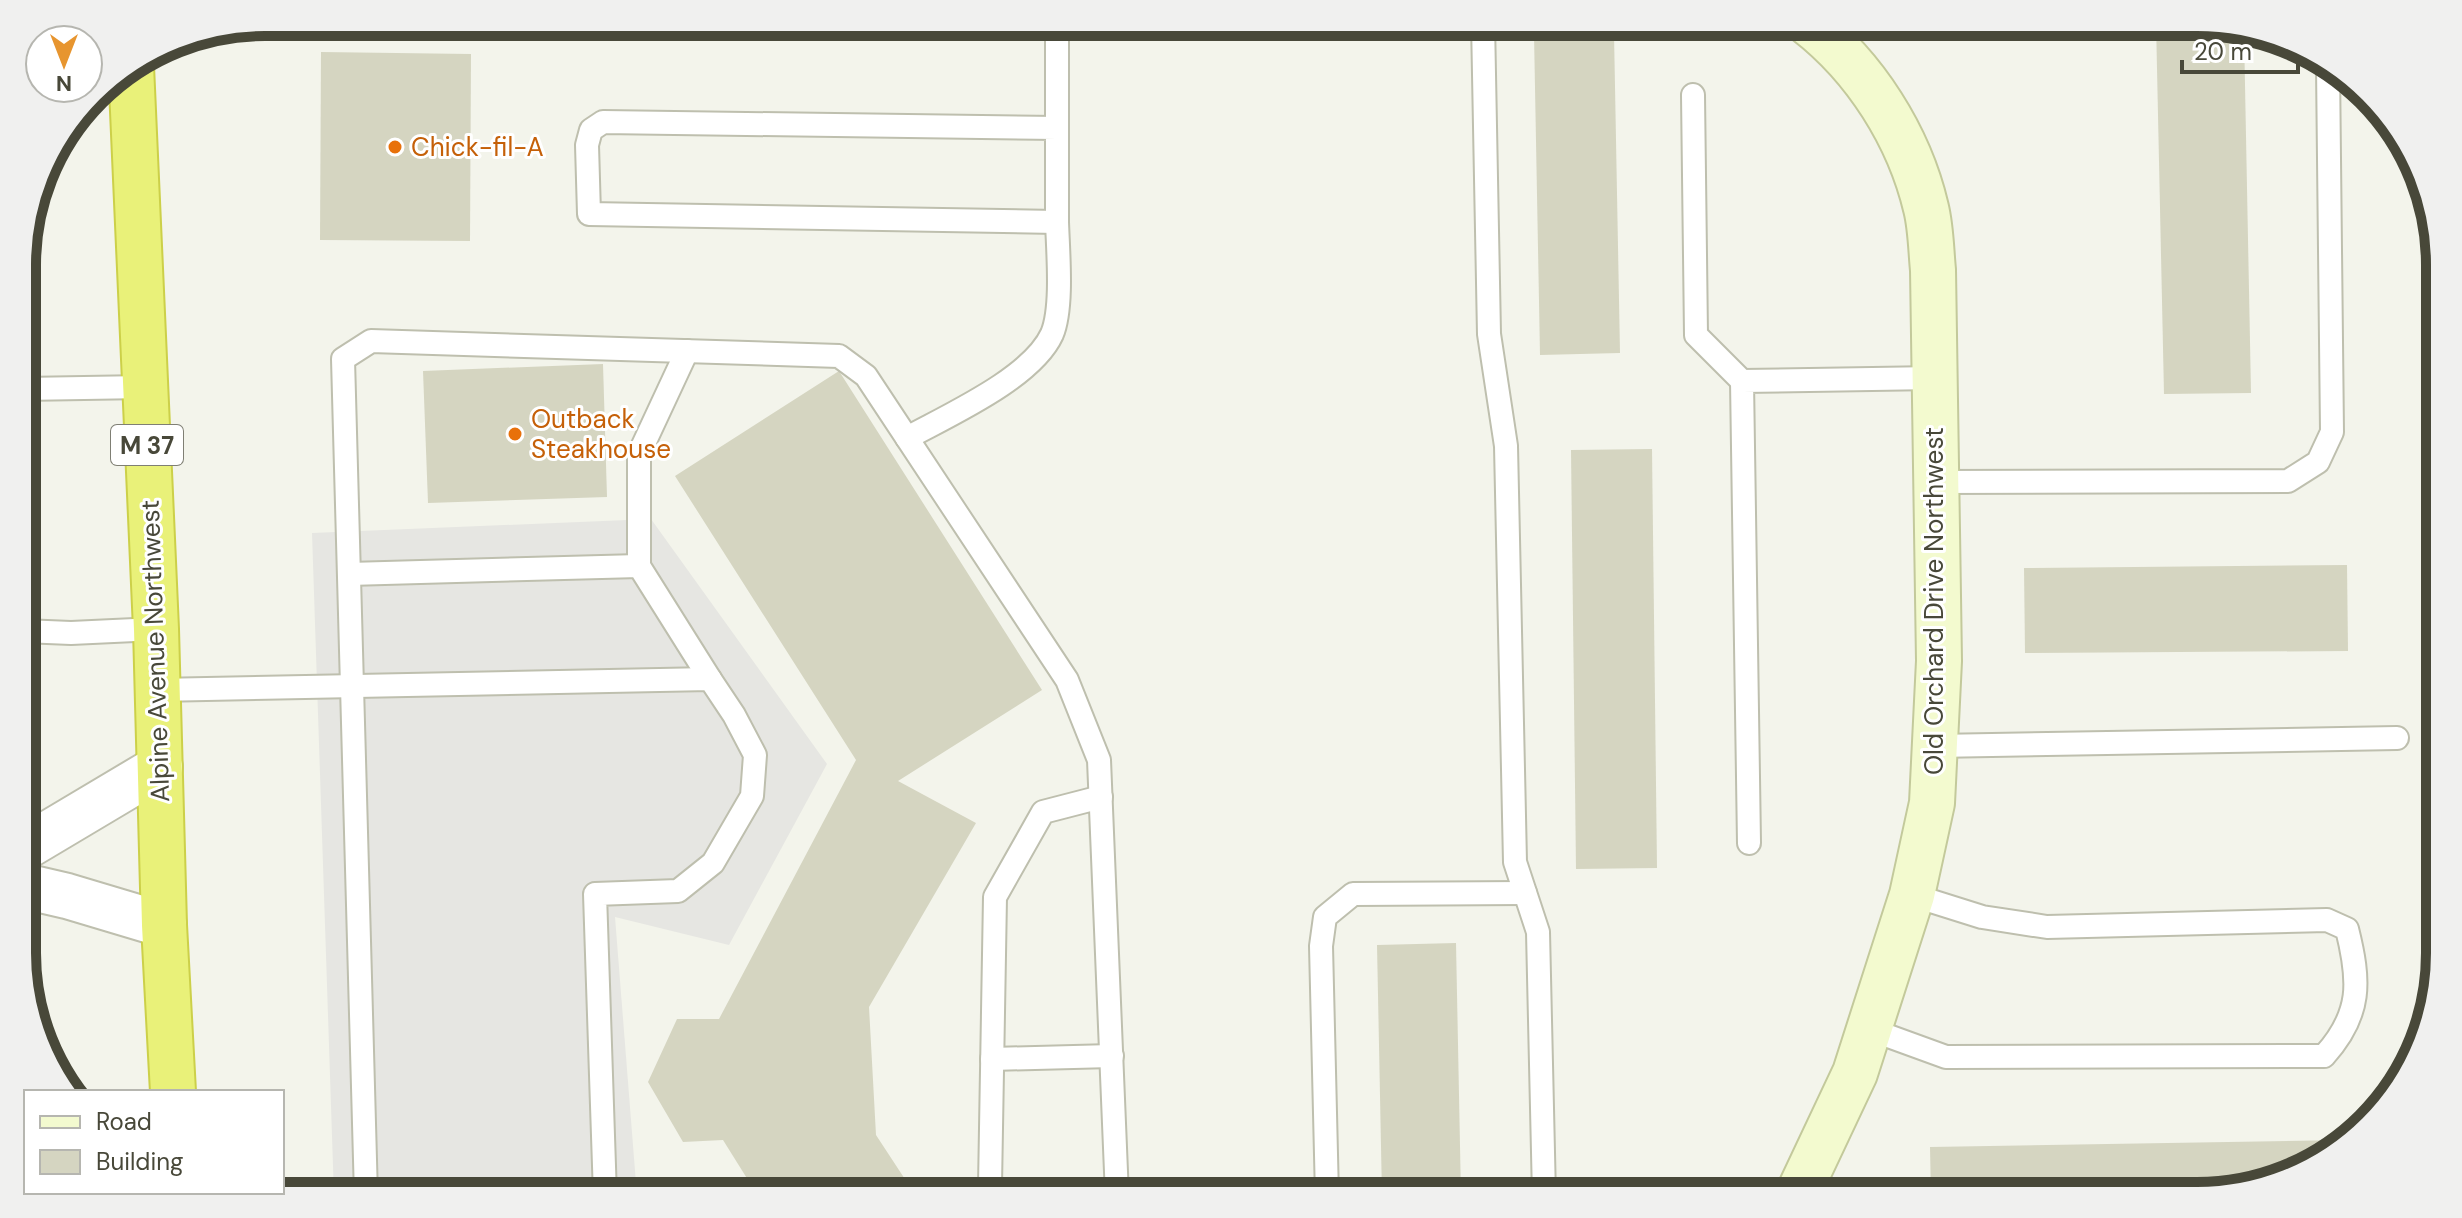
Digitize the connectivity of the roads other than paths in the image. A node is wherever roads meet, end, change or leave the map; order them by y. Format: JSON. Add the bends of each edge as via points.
{"nodes":[{"id":1,"x":1057,"y":36,"type":"edge"},
{"id":2,"x":1483,"y":36,"type":"edge"},
{"id":3,"x":1822,"y":36,"type":"edge"},
{"id":4,"x":2328,"y":78,"type":"edge"},
{"id":5,"x":132,"y":80,"type":"edge"},
{"id":6,"x":1693,"y":95,"type":"dead end"},
{"id":7,"x":1057,"y":128,"type":"junction"},
{"id":8,"x":1057,"y":222,"type":"junction"},
{"id":9,"x":687,"y":351,"type":"junction"},
{"id":10,"x":1935,"y":378,"type":"junction"},
{"id":11,"x":1742,"y":381,"type":"junction"},
{"id":12,"x":145,"y":387,"type":"junction"},
{"id":13,"x":36,"y":389,"type":"edge"},
{"id":14,"x":907,"y":438,"type":"junction"},
{"id":15,"x":1936,"y":482,"type":"junction"},
{"id":16,"x":639,"y":566,"type":"junction"},
{"id":17,"x":349,"y":574,"type":"junction"},
{"id":18,"x":156,"y":629,"type":"junction"},
{"id":19,"x":36,"y":632,"type":"edge"},
{"id":20,"x":710,"y":679,"type":"junction"},
{"id":21,"x":352,"y":686,"type":"junction"},
{"id":22,"x":157,"y":690,"type":"junction"},
{"id":23,"x":2397,"y":738,"type":"dead end"},
{"id":24,"x":1935,"y":746,"type":"junction"},
{"id":25,"x":160,"y":767,"type":"junction"},
{"id":26,"x":1101,"y":797,"type":"junction"},
{"id":27,"x":36,"y":841,"type":"edge"},
{"id":28,"x":1749,"y":843,"type":"dead end"},
{"id":29,"x":36,"y":889,"type":"edge"},
{"id":30,"x":1525,"y":893,"type":"junction"},
{"id":31,"x":1912,"y":895,"type":"junction"},
{"id":32,"x":164,"y":925,"type":"junction"},
{"id":33,"x":1869,"y":1029,"type":"junction"},
{"id":34,"x":1112,"y":1056,"type":"junction"},
{"id":35,"x":992,"y":1059,"type":"junction"},
{"id":36,"x":173,"y":1090,"type":"edge"},
{"id":37,"x":366,"y":1182,"type":"edge"},
{"id":38,"x":605,"y":1182,"type":"edge"},
{"id":39,"x":990,"y":1182,"type":"edge"},
{"id":40,"x":1116,"y":1182,"type":"edge"},
{"id":41,"x":1327,"y":1182,"type":"edge"},
{"id":42,"x":1544,"y":1182,"type":"edge"},
{"id":43,"x":1804,"y":1182,"type":"edge"}],
"edges":[{"from":1,"to":7,"type":"lane"},
{"from":2,"to":30,"type":"lane","via":[[1489,334],[1506,446],[1515,862]]},
{"from":3,"to":10,"type":"street","name":"Old Orchard Drive Northwest","via":[[1855,66],[1916,174],[1927,211],[1933,270]]},
{"from":4,"to":15,"type":"lane","via":[[2332,432],[2318,462],[2288,481]]},
{"from":5,"to":12,"type":"highway","name":"Alpine Avenue Northwest","number":"M 37"},
{"from":6,"to":11,"type":"lane","via":[[1696,335]]},
{"from":7,"to":8,"type":"lane"},
{"from":7,"to":8,"type":"lane","via":[[603,122],[591,130],[587,145],[589,214]]},
{"from":8,"to":14,"type":"lane","via":[[1053,332],[1037,359]]},
{"from":9,"to":14,"type":"lane","via":[[839,356],[866,376]]},
{"from":9,"to":16,"type":"lane","via":[[639,454]]},
{"from":9,"to":17,"type":"lane","via":[[371,341],[343,359]]},
{"from":10,"to":11,"type":"lane"},
{"from":10,"to":15,"type":"street","name":"Old Orchard Drive Northwest"},
{"from":11,"to":28,"type":"lane"},
{"from":12,"to":13,"type":"lane"},
{"from":12,"to":18,"type":"highway","name":"Alpine Avenue Northwest","number":"M 37"},
{"from":14,"to":26,"type":"lane","via":[[1067,680],[1099,760]]},
{"from":15,"to":24,"type":"street","name":"Old Orchard Drive Northwest"},
{"from":16,"to":17,"type":"lane"},
{"from":16,"to":20,"type":"lane"},
{"from":17,"to":21,"type":"lane"},
{"from":18,"to":19,"type":"lane"},
{"from":18,"to":22,"type":"highway","name":"Alpine Avenue Northwest","number":"M 37"},
{"from":20,"to":21,"type":"lane"},
{"from":20,"to":38,"type":"lane","via":[[755,755],[752,796],[713,863],[678,891],[595,894]]},
{"from":21,"to":22,"type":"lane"},
{"from":21,"to":37,"type":"lane"},
{"from":22,"to":25,"type":"highway","name":"Alpine Avenue Northwest","number":"M 37"},
{"from":23,"to":24,"type":"lane"},
{"from":24,"to":31,"type":"street","name":"Old Orchard Drive Northwest","via":[[1932,803]]},
{"from":25,"to":27,"type":"street"},
{"from":25,"to":32,"type":"highway","name":"Alpine Avenue Northwest","number":"M 37"},
{"from":26,"to":34,"type":"lane"},
{"from":26,"to":35,"type":"lane","via":[[1043,812],[995,897]]},
{"from":29,"to":32,"type":"street"},
{"from":30,"to":41,"type":"lane","via":[[1353,894],[1325,917],[1321,946]]},
{"from":30,"to":42,"type":"lane","via":[[1538,932]]},
{"from":31,"to":33,"type":"street","name":"Old Orchard Drive Northwest"},
{"from":31,"to":33,"type":"lane","via":[[1982,917],[2047,927],[2327,920],[2347,929],[2355,962],[2355,996],[2343,1034],[2324,1056],[1946,1057]]},
{"from":32,"to":36,"type":"highway","name":"Alpine Avenue Northwest","number":"M 37"},
{"from":33,"to":43,"type":"street","name":"Old Orchard Drive Northwest","via":[[1855,1073]]},
{"from":34,"to":35,"type":"lane"},
{"from":34,"to":40,"type":"lane"},
{"from":35,"to":39,"type":"lane"}]}
